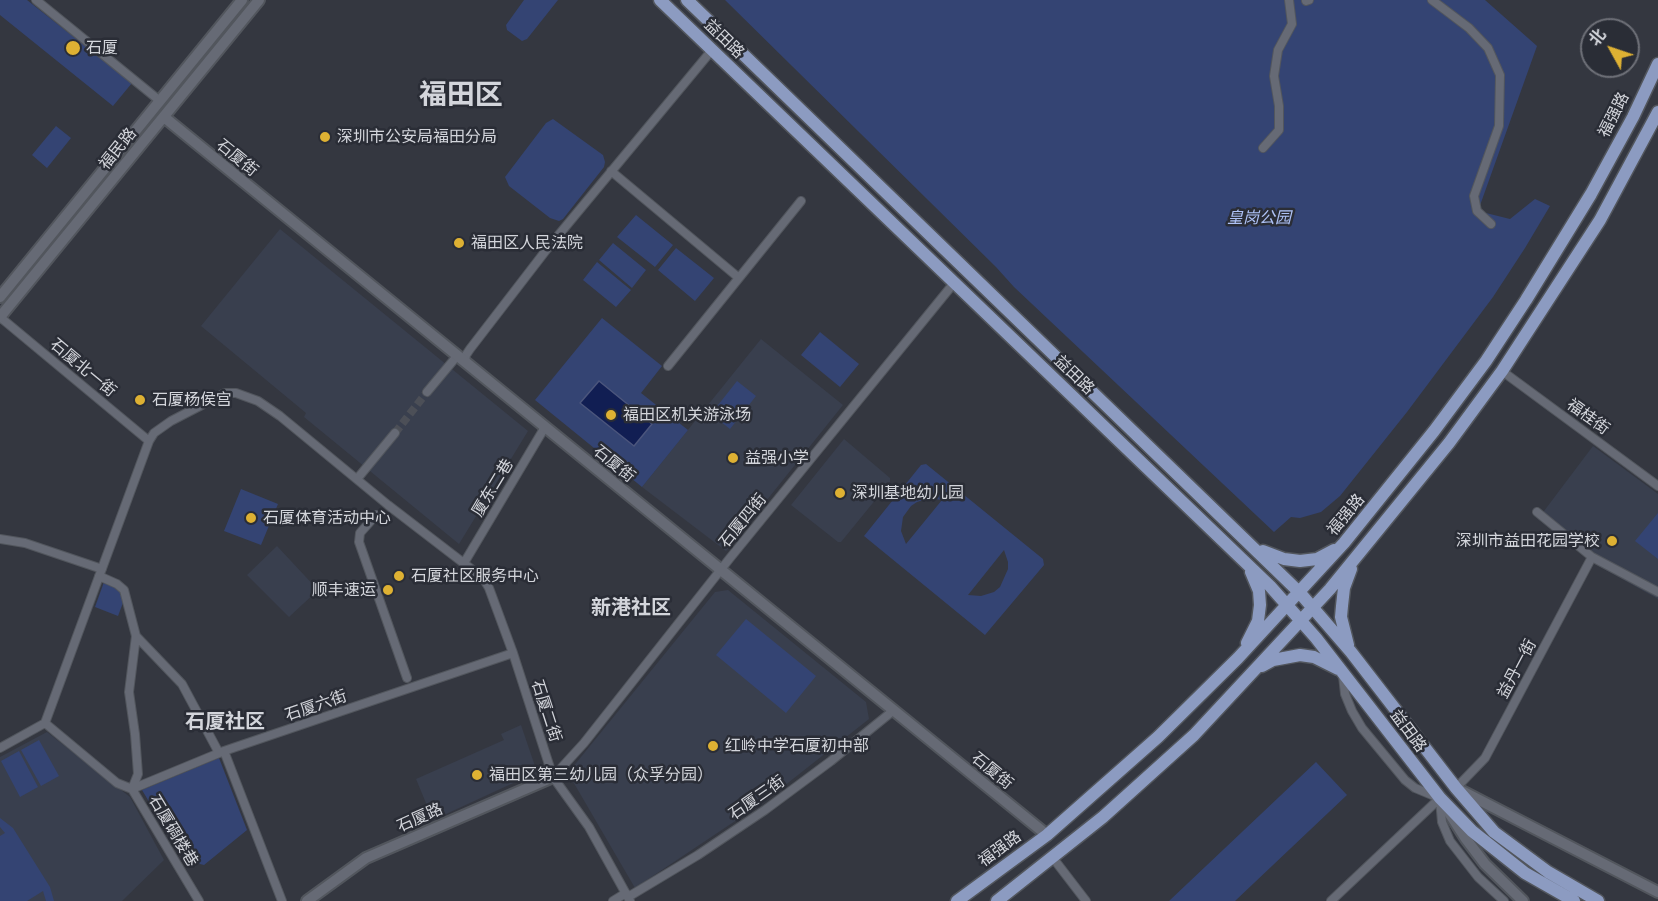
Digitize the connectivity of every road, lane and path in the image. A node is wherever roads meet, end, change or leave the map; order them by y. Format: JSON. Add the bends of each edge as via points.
{"nodes":[{"id":1,"x":36,"y":0,"type":"edge"},
{"id":2,"x":242,"y":0,"type":"edge"},
{"id":3,"x":259,"y":0,"type":"edge"},
{"id":4,"x":660,"y":0,"type":"edge"},
{"id":5,"x":687,"y":0,"type":"edge"},
{"id":6,"x":1289,"y":0,"type":"edge"},
{"id":7,"x":1432,"y":0,"type":"edge"},
{"id":8,"x":712,"y":50,"type":"junction"},
{"id":9,"x":1658,"y":64,"type":"edge"},
{"id":10,"x":160,"y":101,"type":"junction"},
{"id":11,"x":1658,"y":112,"type":"edge"},
{"id":12,"x":164,"y":117,"type":"junction"},
{"id":13,"x":1263,"y":148,"type":"dead end"},
{"id":14,"x":611,"y":171,"type":"junction"},
{"id":15,"x":801,"y":201,"type":"dead end"},
{"id":16,"x":1491,"y":224,"type":"dead end"},
{"id":17,"x":739,"y":278,"type":"junction"},
{"id":18,"x":954,"y":283,"type":"junction"},
{"id":19,"x":1,"y":293,"type":"edge"},
{"id":20,"x":0,"y":317,"type":"edge"},
{"id":21,"x":461,"y":359,"type":"junction"},
{"id":22,"x":668,"y":366,"type":"dead end"},
{"id":23,"x":1502,"y":371,"type":"junction"},
{"id":24,"x":428,"y":392,"type":"tunnel mouth"},
{"id":25,"x":545,"y":427,"type":"junction"},
{"id":26,"x":394,"y":433,"type":"tunnel mouth"},
{"id":27,"x":149,"y":441,"type":"junction"},
{"id":28,"x":357,"y":479,"type":"junction"},
{"id":29,"x":1658,"y":486,"type":"edge"},
{"id":30,"x":1537,"y":512,"type":"dead end"},
{"id":31,"x":376,"y":515,"type":"dead end"},
{"id":32,"x":0,"y":540,"type":"edge"},
{"id":33,"x":1344,"y":543,"type":"junction"},
{"id":34,"x":1251,"y":544,"type":"junction"},
{"id":35,"x":1592,"y":557,"type":"junction"},
{"id":36,"x":1356,"y":558,"type":"junction"},
{"id":37,"x":464,"y":563,"type":"junction"},
{"id":38,"x":1246,"y":563,"type":"junction"},
{"id":39,"x":721,"y":570,"type":"junction"},
{"id":40,"x":100,"y":573,"type":"junction"},
{"id":41,"x":1300,"y":592,"type":"junction"},
{"id":42,"x":1658,"y":592,"type":"edge"},
{"id":43,"x":1288,"y":606,"type":"junction"},
{"id":44,"x":1313,"y":606,"type":"junction"},
{"id":45,"x":1300,"y":620,"type":"junction"},
{"id":46,"x":136,"y":636,"type":"junction"},
{"id":47,"x":1351,"y":652,"type":"junction"},
{"id":48,"x":513,"y":653,"type":"junction"},
{"id":49,"x":1238,"y":658,"type":"junction"},
{"id":50,"x":1343,"y":672,"type":"junction"},
{"id":51,"x":1252,"y":674,"type":"junction"},
{"id":52,"x":407,"y":678,"type":"dead end"},
{"id":53,"x":894,"y":710,"type":"junction"},
{"id":54,"x":45,"y":723,"type":"junction"},
{"id":55,"x":0,"y":748,"type":"edge"},
{"id":56,"x":222,"y":752,"type":"junction"},
{"id":57,"x":553,"y":777,"type":"junction"},
{"id":58,"x":1456,"y":788,"type":"junction"},
{"id":59,"x":132,"y":789,"type":"junction"},
{"id":60,"x":1440,"y":798,"type":"junction"},
{"id":61,"x":1047,"y":835,"type":"junction"},
{"id":62,"x":1053,"y":858,"type":"junction"},
{"id":63,"x":1658,"y":892,"type":"edge"},
{"id":64,"x":628,"y":897,"type":"edge"},
{"id":65,"x":315,"y":899,"type":"edge"},
{"id":66,"x":199,"y":901,"type":"edge"},
{"id":67,"x":282,"y":901,"type":"edge"},
{"id":68,"x":613,"y":901,"type":"edge"},
{"id":69,"x":957,"y":901,"type":"edge"},
{"id":70,"x":997,"y":901,"type":"edge"},
{"id":71,"x":1086,"y":901,"type":"edge"},
{"id":72,"x":1332,"y":901,"type":"edge"},
{"id":73,"x":1504,"y":901,"type":"edge"},
{"id":74,"x":1523,"y":901,"type":"edge"},
{"id":75,"x":1574,"y":901,"type":"edge"},
{"id":76,"x":1598,"y":901,"type":"edge"}],
"edges":[{"from":1,"to":10,"type":"street"},
{"from":2,"to":10,"type":"street","name":"福民路"},
{"from":3,"to":12,"type":"street","name":"福民路"},
{"from":4,"to":8,"type":"main road","name":"益田路"},
{"from":5,"to":34,"type":"main road","name":"益田路"},
{"from":6,"to":13,"type":"street","via":[[1292,24],[1278,50],[1274,76],[1279,130]]},
{"from":7,"to":16,"type":"street","via":[[1488,48],[1500,75],[1500,126],[1474,196],[1477,211]]},
{"from":8,"to":14,"type":"street"},
{"from":8,"to":18,"type":"main road","name":"益田路"},
{"from":9,"to":33,"type":"main road","name":"福强路","via":[[1591,194],[1526,300],[1434,431]]},
{"from":10,"to":19,"type":"street","name":"福民路"},
{"from":11,"to":23,"type":"main road","via":[[1600,220]]},
{"from":12,"to":20,"type":"street","name":"福民路"},
{"from":12,"to":21,"type":"street","name":"石厦街"},
{"from":14,"to":17,"type":"street"},
{"from":14,"to":21,"type":"street"},
{"from":15,"to":17,"type":"street"},
{"from":17,"to":22,"type":"street"},
{"from":18,"to":38,"type":"main road","name":"益田路"},
{"from":18,"to":39,"type":"street","name":"石厦四街"},
{"from":20,"to":27,"type":"street","name":"石厦北一街"},
{"from":21,"to":24,"type":"street"},
{"from":21,"to":25,"type":"street","name":"石厦街"},
{"from":23,"to":29,"type":"street","name":"福桂街"},
{"from":23,"to":36,"type":"main road"},
{"from":25,"to":37,"type":"street","name":"厦东二巷"},
{"from":25,"to":39,"type":"street","name":"石厦街"},
{"from":26,"to":28,"type":"street"},
{"from":27,"to":28,"type":"street","name":"石厦二街","via":[[171,421],[232,392],[264,404]]},
{"from":27,"to":40,"type":"street"},
{"from":28,"to":37,"type":"street","name":"石厦二街"},
{"from":30,"to":35,"type":"street"},
{"from":31,"to":52,"type":"street","via":[[360,533],[359,542]]},
{"from":32,"to":40,"type":"street","name":"石厦碉楼巷","via":[[25,543]]},
{"from":33,"to":34,"type":"main road","via":[[1317,559],[1300,561],[1276,557]]},
{"from":33,"to":41,"type":"main road","name":"福强路"},
{"from":34,"to":41,"type":"main road","name":"益田路"},
{"from":35,"to":42,"type":"street"},
{"from":35,"to":58,"type":"street","name":"益丹一街","via":[[1485,758]]},
{"from":36,"to":44,"type":"main road"},
{"from":36,"to":47,"type":"main road","via":[[1344,588],[1342,606],[1344,635]]},
{"from":37,"to":48,"type":"street","name":"石厦二街","via":[[489,588]]},
{"from":38,"to":43,"type":"main road","name":"益田路"},
{"from":38,"to":49,"type":"main road","via":[[1255,578],[1260,605],[1258,621]]},
{"from":39,"to":53,"type":"street","name":"石厦街"},
{"from":39,"to":57,"type":"street","name":"石厦四街"},
{"from":40,"to":46,"type":"street","name":"石厦碉楼巷","via":[[124,590]]},
{"from":40,"to":54,"type":"street"},
{"from":41,"to":43,"type":"main road","name":"福强路"},
{"from":41,"to":44,"type":"main road","name":"益田路"},
{"from":43,"to":45,"type":"main road","name":"益田路"},
{"from":43,"to":49,"type":"main road","name":"福强路"},
{"from":44,"to":45,"type":"main road"},
{"from":44,"to":47,"type":"main road","name":"益田路"},
{"from":45,"to":50,"type":"main road","name":"益田路"},
{"from":45,"to":51,"type":"main road"},
{"from":46,"to":56,"type":"street","via":[[182,684]]},
{"from":46,"to":59,"type":"street","name":"石厦碉楼巷","via":[[129,692],[138,774]]},
{"from":47,"to":58,"type":"main road","name":"益田路"},
{"from":48,"to":56,"type":"street","name":"石厦六街"},
{"from":48,"to":57,"type":"street","name":"石厦二街"},
{"from":49,"to":61,"type":"main road","name":"福强路","via":[[1158,737]]},
{"from":50,"to":51,"type":"main road","via":[[1314,657],[1300,655],[1273,660]]},
{"from":50,"to":60,"type":"main road","name":"益田路"},
{"from":50,"to":60,"type":"street","via":[[1345,693],[1362,728],[1405,780]]},
{"from":51,"to":62,"type":"main road","via":[[1150,776]]},
{"from":53,"to":61,"type":"street","name":"石厦街"},
{"from":53,"to":64,"type":"street","name":"石厦三街","via":[[765,810]]},
{"from":54,"to":55,"type":"street"},
{"from":54,"to":59,"type":"street","via":[[117,783]]},
{"from":56,"to":59,"type":"street","name":"石厦六街"},
{"from":56,"to":67,"type":"street"},
{"from":57,"to":64,"type":"street","name":"石厦二街","via":[[589,827]]},
{"from":57,"to":65,"type":"street","name":"石厦路","via":[[366,858]]},
{"from":58,"to":63,"type":"street","name":"益田路"},
{"from":58,"to":76,"type":"main road","name":"益田路","via":[[1494,832],[1548,872]]},
{"from":59,"to":66,"type":"street","name":"石厦碉楼巷"},
{"from":60,"to":72,"type":"street"},
{"from":60,"to":73,"type":"street","via":[[1442,822],[1450,841],[1478,877]]},
{"from":60,"to":74,"type":"street","name":"益田路","via":[[1485,864]]},
{"from":60,"to":75,"type":"main road","name":"益田路","via":[[1498,854]]},
{"from":61,"to":69,"type":"main road","name":"福强路"},
{"from":62,"to":70,"type":"main road"},
{"from":62,"to":71,"type":"street"},
{"from":64,"to":68,"type":"street","name":"石厦三街"}]}
